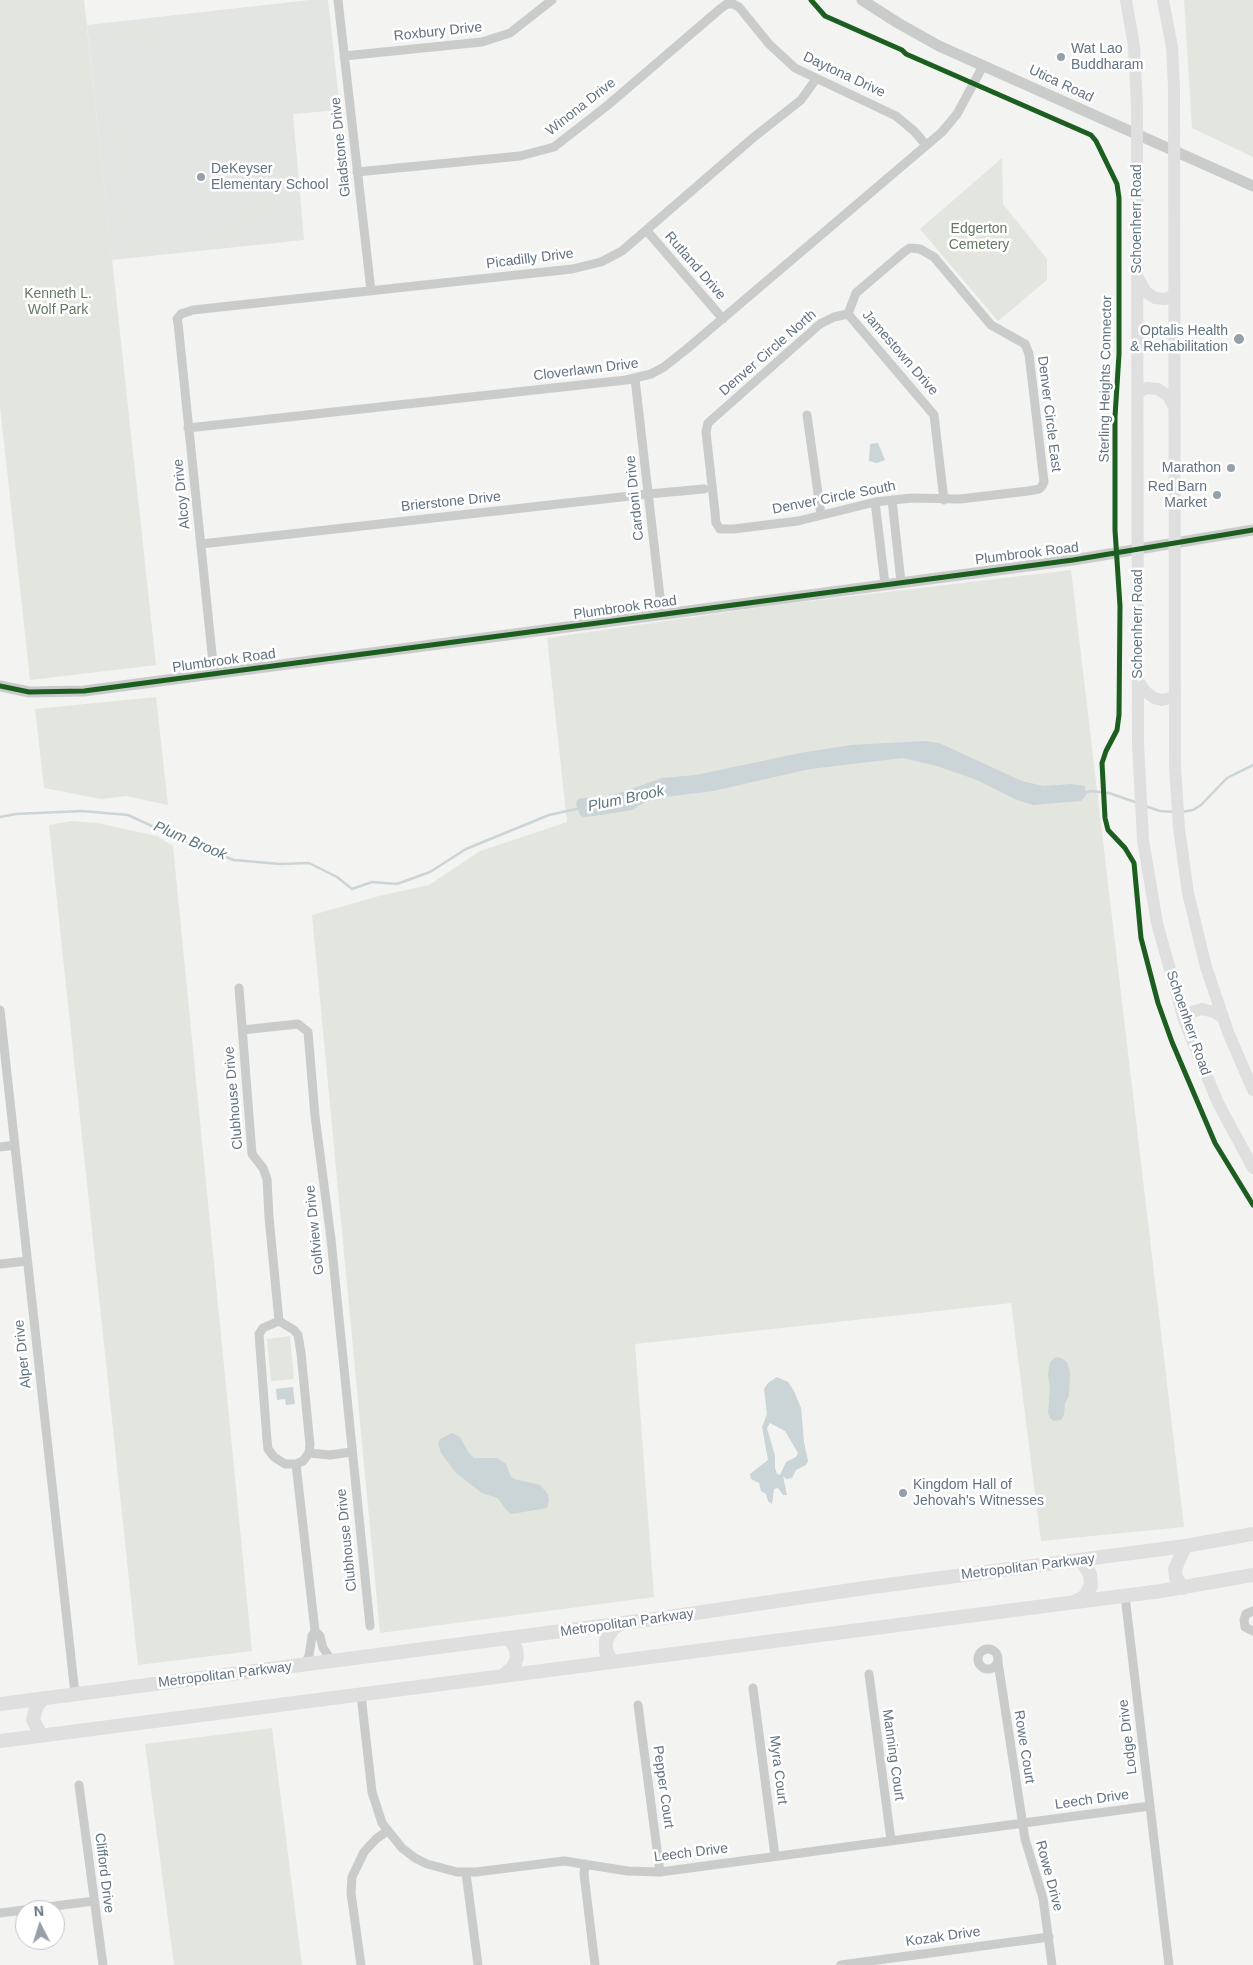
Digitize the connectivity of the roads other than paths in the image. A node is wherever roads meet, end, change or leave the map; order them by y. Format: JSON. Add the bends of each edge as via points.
{"nodes":[{"id":1,"x":338,"y":0,"type":"edge"},
{"id":2,"x":552,"y":0,"type":"edge"},
{"id":3,"x":862,"y":0,"type":"edge"},
{"id":4,"x":1126,"y":0,"type":"edge"},
{"id":5,"x":1163,"y":0,"type":"edge"},
{"id":6,"x":734,"y":4,"type":"joint"},
{"id":7,"x":344,"y":56,"type":"junction"},
{"id":8,"x":983,"y":66,"type":"junction"},
{"id":9,"x":816,"y":79,"type":"junction"},
{"id":10,"x":1137,"y":133,"type":"junction"},
{"id":11,"x":926,"y":145,"type":"junction"},
{"id":12,"x":1174,"y":150,"type":"junction"},
{"id":13,"x":357,"y":172,"type":"junction"},
{"id":14,"x":1253,"y":186,"type":"edge"},
{"id":15,"x":646,"y":231,"type":"junction"},
{"id":16,"x":1138,"y":276,"type":"junction"},
{"id":17,"x":371,"y":291,"type":"junction"},
{"id":18,"x":1174,"y":295,"type":"junction"},
{"id":19,"x":181,"y":314,"type":"joint"},
{"id":20,"x":848,"y":314,"type":"junction"},
{"id":21,"x":722,"y":319,"type":"junction"},
{"id":22,"x":635,"y":379,"type":"junction"},
{"id":23,"x":1138,"y":392,"type":"junction"},
{"id":24,"x":1174,"y":407,"type":"junction"},
{"id":25,"x":807,"y":415,"type":"dead end"},
{"id":26,"x":188,"y":428,"type":"junction"},
{"id":27,"x":1042,"y":486,"type":"joint"},
{"id":28,"x":704,"y":489,"type":"dead end"},
{"id":29,"x":648,"y":494,"type":"junction"},
{"id":30,"x":892,"y":500,"type":"junction"},
{"id":31,"x":944,"y":500,"type":"junction"},
{"id":32,"x":875,"y":502,"type":"junction"},
{"id":33,"x":821,"y":515,"type":"junction"},
{"id":34,"x":720,"y":529,"type":"joint"},
{"id":35,"x":1253,"y":530,"type":"edge"},
{"id":36,"x":1175,"y":543,"type":"junction"},
{"id":37,"x":201,"y":544,"type":"junction"},
{"id":38,"x":1137,"y":549,"type":"junction"},
{"id":39,"x":901,"y":582,"type":"junction"},
{"id":40,"x":885,"y":584,"type":"junction"},
{"id":41,"x":662,"y":614,"type":"junction"},
{"id":42,"x":214,"y":673,"type":"junction"},
{"id":43,"x":1138,"y":680,"type":"junction"},
{"id":44,"x":0,"y":686,"type":"edge"},
{"id":45,"x":1175,"y":697,"type":"junction"},
{"id":46,"x":238,"y":988,"type":"dead end"},
{"id":47,"x":0,"y":1010,"type":"edge"},
{"id":48,"x":1222,"y":1017,"type":"junction"},
{"id":49,"x":1184,"y":1020,"type":"junction"},
{"id":50,"x":242,"y":1030,"type":"junction"},
{"id":51,"x":1253,"y":1090,"type":"edge"},
{"id":52,"x":15,"y":1145,"type":"junction"},
{"id":53,"x":0,"y":1147,"type":"edge"},
{"id":54,"x":1253,"y":1168,"type":"edge"},
{"id":55,"x":27,"y":1261,"type":"junction"},
{"id":56,"x":0,"y":1264,"type":"edge"},
{"id":57,"x":279,"y":1321,"type":"junction"},
{"id":58,"x":351,"y":1452,"type":"junction"},
{"id":59,"x":309,"y":1453,"type":"junction"},
{"id":60,"x":296,"y":1464,"type":"junction"},
{"id":61,"x":1253,"y":1534,"type":"edge"},
{"id":62,"x":1185,"y":1546,"type":"junction"},
{"id":63,"x":1081,"y":1560,"type":"junction"},
{"id":64,"x":1253,"y":1575,"type":"edge"},
{"id":65,"x":1183,"y":1588,"type":"junction"},
{"id":66,"x":1125,"y":1596,"type":"junction"},
{"id":67,"x":1074,"y":1602,"type":"junction"},
{"id":68,"x":1253,"y":1611,"type":"edge"},
{"id":69,"x":620,"y":1624,"type":"junction"},
{"id":70,"x":370,"y":1626,"type":"dead end"},
{"id":71,"x":315,"y":1631,"type":"junction"},
{"id":72,"x":1253,"y":1631,"type":"edge"},
{"id":73,"x":510,"y":1638,"type":"junction"},
{"id":74,"x":332,"y":1661,"type":"junction"},
{"id":75,"x":613,"y":1662,"type":"junction"},
{"id":76,"x":998,"y":1662,"type":"junction"},
{"id":77,"x":305,"y":1664,"type":"junction"},
{"id":78,"x":987,"y":1669,"type":"junction"},
{"id":79,"x":869,"y":1674,"type":"dead end"},
{"id":80,"x":998,"y":1675,"type":"junction"},
{"id":81,"x":503,"y":1676,"type":"junction"},
{"id":82,"x":753,"y":1688,"type":"dead end"},
{"id":83,"x":75,"y":1694,"type":"junction"},
{"id":84,"x":361,"y":1695,"type":"junction"},
{"id":85,"x":42,"y":1699,"type":"junction"},
{"id":86,"x":0,"y":1704,"type":"edge"},
{"id":87,"x":638,"y":1705,"type":"dead end"},
{"id":88,"x":41,"y":1735,"type":"junction"},
{"id":89,"x":0,"y":1740,"type":"edge"},
{"id":90,"x":79,"y":1785,"type":"dead end"},
{"id":91,"x":1150,"y":1806,"type":"junction"},
{"id":92,"x":1022,"y":1823,"type":"junction"},
{"id":93,"x":387,"y":1831,"type":"junction"},
{"id":94,"x":891,"y":1840,"type":"junction"},
{"id":95,"x":775,"y":1856,"type":"junction"},
{"id":96,"x":585,"y":1864,"type":"junction"},
{"id":97,"x":660,"y":1872,"type":"junction"},
{"id":98,"x":466,"y":1873,"type":"junction"},
{"id":99,"x":94,"y":1901,"type":"junction"},
{"id":100,"x":0,"y":1913,"type":"edge"},
{"id":101,"x":1049,"y":1937,"type":"junction"},
{"id":102,"x":103,"y":1965,"type":"edge"},
{"id":103,"x":361,"y":1965,"type":"edge"},
{"id":104,"x":478,"y":1965,"type":"edge"},
{"id":105,"x":595,"y":1965,"type":"edge"},
{"id":106,"x":841,"y":1965,"type":"edge"},
{"id":107,"x":1052,"y":1965,"type":"edge"},
{"id":108,"x":1169,"y":1965,"type":"edge"}],
"edges":[{"from":1,"to":7,"type":"street","name":"Gladstone Drive"},
{"from":2,"to":7,"type":"street","name":"Roxbury Drive","via":[[510,33],[482,42]]},
{"from":3,"to":8,"type":"street","name":"Utica Road","via":[[917,34]]},
{"from":4,"to":10,"type":"main road","name":"Schoenherr Road","via":[[1136,64]]},
{"from":5,"to":12,"type":"main road","via":[[1172,47]]},
{"from":6,"to":9,"type":"street","name":"Daytona Drive","via":[[784,59]]},
{"from":6,"to":13,"type":"street","name":"Winona Drive","via":[[720,9],[554,147],[520,156]]},
{"from":7,"to":13,"type":"street","name":"Gladstone Drive"},
{"from":8,"to":10,"type":"street","name":"Utica Road"},
{"from":8,"to":11,"type":"street","name":"Cloverlawn Drive","via":[[957,114]]},
{"from":9,"to":11,"type":"street","name":"Daytona Drive","via":[[896,116]]},
{"from":9,"to":15,"type":"street","name":"Picadilly Drive","via":[[801,100]]},
{"from":10,"to":12,"type":"street","name":"Utica Road"},
{"from":10,"to":16,"type":"main road","name":"Schoenherr Road"},
{"from":11,"to":21,"type":"street","name":"Cloverlawn Drive"},
{"from":12,"to":14,"type":"street","name":"Utica Road"},
{"from":12,"to":18,"type":"main road"},
{"from":13,"to":17,"type":"street","name":"Gladstone Drive"},
{"from":15,"to":17,"type":"street","name":"Picadilly Drive","via":[[613,257],[572,269]]},
{"from":15,"to":21,"type":"street","name":"Rutland Drive"},
{"from":16,"to":18,"type":"main road","via":[[1150,296],[1160,299]]},
{"from":16,"to":23,"type":"main road","name":"Schoenherr Road"},
{"from":17,"to":19,"type":"street","name":"Picadilly Drive","via":[[193,310]]},
{"from":18,"to":24,"type":"main road"},
{"from":19,"to":26,"type":"street","name":"Alcoy Drive","via":[[177,319]]},
{"from":20,"to":27,"type":"street","name":"Denver Circle East","via":[[856,292],[904,252],[915,248],[934,257],[991,325],[1025,344],[1029,354]]},
{"from":20,"to":31,"type":"street","name":"Jamestown Drive","via":[[934,415]]},
{"from":20,"to":34,"type":"street","name":"Denver Circle North","via":[[820,324],[710,420],[706,427],[716,523]]},
{"from":21,"to":22,"type":"street","name":"Cloverlawn Drive","via":[[664,367]]},
{"from":22,"to":26,"type":"street","name":"Cloverlawn Drive"},
{"from":22,"to":29,"type":"street","name":"Cardoni Drive"},
{"from":23,"to":24,"type":"main road","via":[[1147,388],[1158,389],[1168,396]]},
{"from":23,"to":38,"type":"main road","name":"Schoenherr Road"},
{"from":24,"to":36,"type":"main road"},
{"from":25,"to":33,"type":"street"},
{"from":26,"to":37,"type":"street","name":"Alcoy Drive"},
{"from":27,"to":31,"type":"street","name":"Denver Circle South","via":[[1028,491]]},
{"from":28,"to":29,"type":"street","name":"Brierstone Drive"},
{"from":29,"to":37,"type":"street","name":"Brierstone Drive"},
{"from":29,"to":41,"type":"street","name":"Cardoni Drive"},
{"from":30,"to":31,"type":"street","name":"Denver Circle South"},
{"from":30,"to":32,"type":"street","name":"Denver Circle South"},
{"from":30,"to":39,"type":"street"},
{"from":32,"to":33,"type":"street","name":"Denver Circle South"},
{"from":32,"to":40,"type":"street"},
{"from":33,"to":34,"type":"street","name":"Denver Circle South","via":[[734,530]]},
{"from":35,"to":36,"type":"street","name":"Plumbrook Road"},
{"from":36,"to":38,"type":"street","name":"Plumbrook Road"},
{"from":36,"to":45,"type":"main road"},
{"from":37,"to":42,"type":"street","name":"Alcoy Drive"},
{"from":38,"to":39,"type":"street","name":"Plumbrook Road"},
{"from":38,"to":43,"type":"main road","name":"Schoenherr Road"},
{"from":39,"to":40,"type":"street","name":"Plumbrook Road"},
{"from":40,"to":41,"type":"street","name":"Plumbrook Road"},
{"from":41,"to":42,"type":"street","name":"Plumbrook Road"},
{"from":42,"to":44,"type":"street","name":"Plumbrook Road","via":[[61,693],[29,692]]},
{"from":43,"to":45,"type":"main road","via":[[1154,698]]},
{"from":43,"to":49,"type":"main road","name":"Schoenherr Road","via":[[1138,769],[1146,865],[1157,923]]},
{"from":45,"to":48,"type":"main road","via":[[1175,767],[1184,866],[1194,920]]},
{"from":46,"to":50,"type":"street","name":"Clubhouse Drive"},
{"from":47,"to":52,"type":"street","name":"Alper Drive"},
{"from":48,"to":49,"type":"main road","via":[[1208,1010],[1197,1010]]},
{"from":48,"to":51,"type":"main road"},
{"from":49,"to":54,"type":"main road","name":"Schoenherr Road","via":[[1218,1103]]},
{"from":50,"to":57,"type":"street","name":"Clubhouse Drive","via":[[252,1154],[267,1178]]},
{"from":50,"to":58,"type":"street","name":"Golfview Drive","via":[[298,1024],[308,1032]]},
{"from":52,"to":53,"type":"street"},
{"from":52,"to":55,"type":"street","name":"Alper Drive"},
{"from":55,"to":56,"type":"street"},
{"from":55,"to":83,"type":"street","name":"Alper Drive"},
{"from":57,"to":59,"type":"street","via":[[298,1335]]},
{"from":57,"to":60,"type":"street","via":[[263,1328],[259,1334],[268,1449],[285,1464]]},
{"from":58,"to":59,"type":"street"},
{"from":58,"to":70,"type":"street","name":"Clubhouse Drive"},
{"from":59,"to":60,"type":"street"},
{"from":60,"to":71,"type":"street"},
{"from":61,"to":62,"type":"main road","name":"Metropolitan Parkway"},
{"from":62,"to":63,"type":"main road","name":"Metropolitan Parkway"},
{"from":62,"to":65,"type":"main road","via":[[1175,1569],[1176,1578]]},
{"from":63,"to":67,"type":"main road","via":[[1090,1574],[1091,1586],[1084,1597]]},
{"from":63,"to":69,"type":"main road","name":"Metropolitan Parkway"},
{"from":64,"to":65,"type":"main road"},
{"from":65,"to":66,"type":"main road"},
{"from":66,"to":67,"type":"main road"},
{"from":66,"to":91,"type":"street","name":"Lodge Drive"},
{"from":67,"to":75,"type":"main road"},
{"from":68,"to":72,"type":"street","via":[[1246,1614],[1244,1620],[1245,1627]]},
{"from":69,"to":73,"type":"main road","name":"Metropolitan Parkway"},
{"from":69,"to":75,"type":"main road","via":[[606,1640],[606,1652]]},
{"from":71,"to":74,"type":"street"},
{"from":71,"to":77,"type":"street"},
{"from":73,"to":74,"type":"main road","name":"Metropolitan Parkway"},
{"from":73,"to":81,"type":"main road","via":[[517,1658]]},
{"from":74,"to":77,"type":"main road","name":"Metropolitan Parkway"},
{"from":75,"to":81,"type":"main road"},
{"from":76,"to":78,"type":"street"},
{"from":76,"to":78,"type":"street","via":[[998,1655],[993,1650],[983,1650],[978,1661]]},
{"from":76,"to":80,"type":"street","name":"Rowe Court"},
{"from":77,"to":83,"type":"main road","name":"Metropolitan Parkway"},
{"from":78,"to":80,"type":"street"},
{"from":79,"to":94,"type":"street","name":"Manning Court"},
{"from":80,"to":92,"type":"street","name":"Rowe Court"},
{"from":81,"to":84,"type":"main road"},
{"from":82,"to":95,"type":"street","name":"Myra Court"},
{"from":83,"to":85,"type":"main road","name":"Metropolitan Parkway"},
{"from":84,"to":88,"type":"main road"},
{"from":84,"to":93,"type":"street","name":"Leech Drive","via":[[374,1802]]},
{"from":85,"to":86,"type":"main road","name":"Metropolitan Parkway"},
{"from":85,"to":88,"type":"main road","via":[[34,1720]]},
{"from":87,"to":97,"type":"street","name":"Pepper Court"},
{"from":88,"to":89,"type":"main road"},
{"from":90,"to":99,"type":"street","name":"Clifford Drive"},
{"from":91,"to":92,"type":"street","name":"Leech Drive"},
{"from":91,"to":108,"type":"street","name":"Lodge Drive"},
{"from":92,"to":94,"type":"street","name":"Leech Drive"},
{"from":92,"to":101,"type":"street","name":"Rowe Drive","via":[[1026,1848],[1043,1898]]},
{"from":93,"to":98,"type":"street","name":"Leech Drive","via":[[415,1858],[443,1870]]},
{"from":93,"to":103,"type":"street","via":[[364,1852],[352,1877],[351,1893]]},
{"from":94,"to":95,"type":"street","name":"Leech Drive"},
{"from":95,"to":97,"type":"street","name":"Leech Drive"},
{"from":96,"to":97,"type":"street","name":"Leech Drive"},
{"from":96,"to":98,"type":"street","name":"Leech Drive","via":[[555,1861]]},
{"from":96,"to":105,"type":"street"},
{"from":98,"to":104,"type":"street"},
{"from":99,"to":100,"type":"street"},
{"from":99,"to":102,"type":"street","name":"Clifford Drive"},
{"from":101,"to":106,"type":"street","name":"Kozak Drive"},
{"from":101,"to":107,"type":"street","name":"Rowe Drive"}]}
